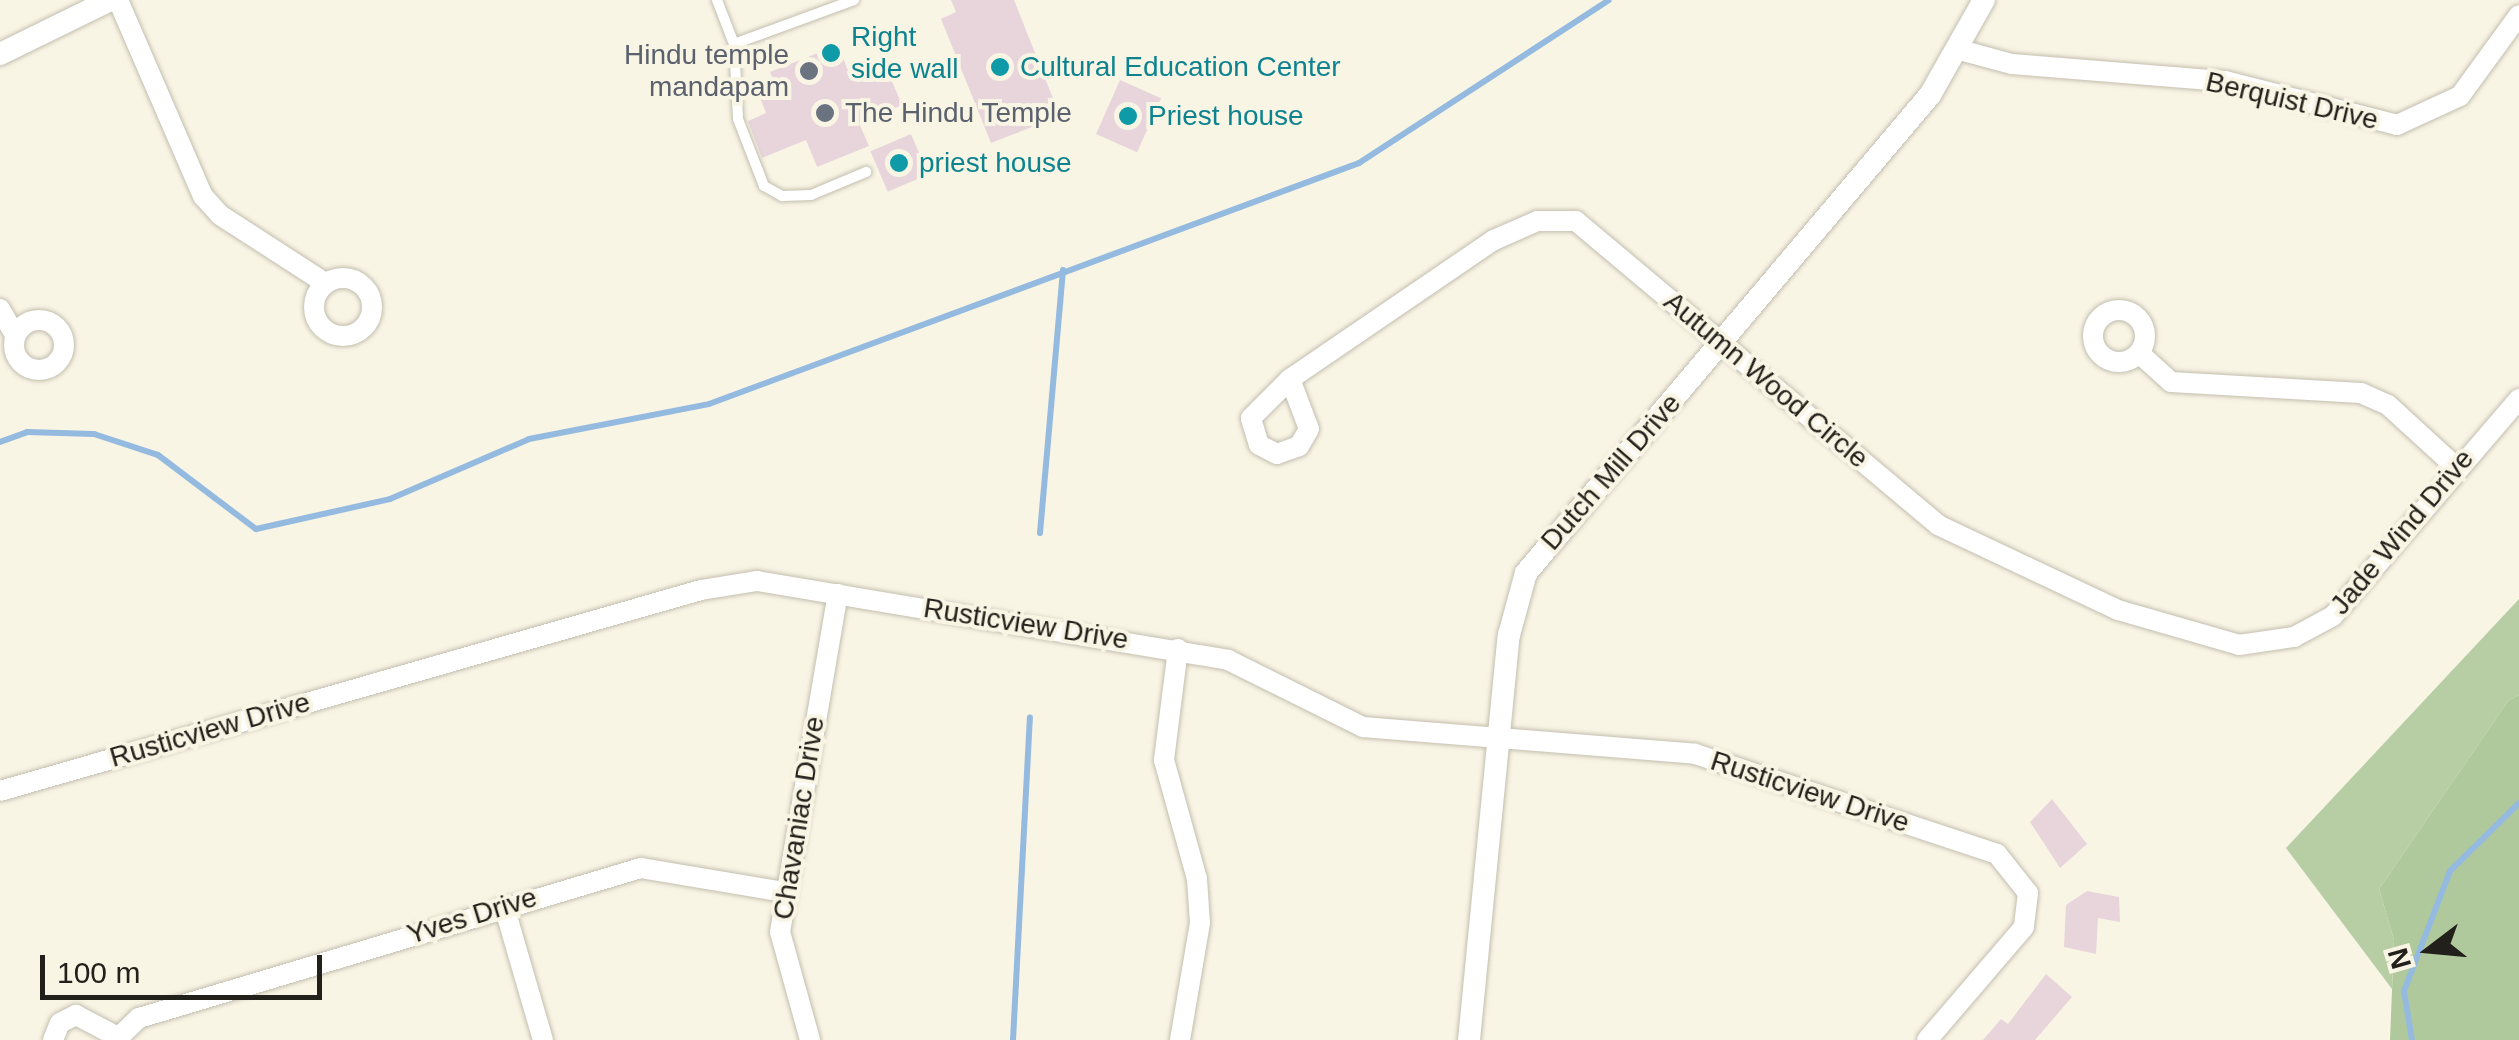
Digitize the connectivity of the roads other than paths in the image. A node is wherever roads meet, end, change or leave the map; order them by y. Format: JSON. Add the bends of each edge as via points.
{"nodes":[{"id":1,"x":110,"y":0,"type":"edge"},
{"id":2,"x":118,"y":0,"type":"edge"},
{"id":3,"x":717,"y":0,"type":"edge"},
{"id":4,"x":854,"y":0,"type":"edge"},
{"id":5,"x":1984,"y":0,"type":"edge"},
{"id":6,"x":2519,"y":16,"type":"edge"},
{"id":7,"x":734,"y":44,"type":"junction"},
{"id":8,"x":1960,"y":50,"type":"junction"},
{"id":9,"x":0,"y":54,"type":"edge"},
{"id":10,"x":866,"y":172,"type":"dead end"},
{"id":11,"x":325,"y":283,"type":"dead end"},
{"id":12,"x":0,"y":308,"type":"edge"},
{"id":13,"x":15,"y":335,"type":"dead end"},
{"id":14,"x":1724,"y":342,"type":"junction"},
{"id":15,"x":2139,"y":353,"type":"dead end"},
{"id":16,"x":1290,"y":379,"type":"dead end"},
{"id":17,"x":2519,"y":399,"type":"edge"},
{"id":18,"x":2456,"y":467,"type":"junction"},
{"id":19,"x":838,"y":594,"type":"junction"},
{"id":20,"x":2270,"y":642,"type":"joint"},
{"id":21,"x":1178,"y":649,"type":"junction"},
{"id":22,"x":1502,"y":736,"type":"junction"},
{"id":23,"x":0,"y":791,"type":"edge"},
{"id":24,"x":784,"y":892,"type":"junction"},
{"id":25,"x":504,"y":906,"type":"junction"},
{"id":26,"x":117,"y":1039,"type":"edge"},
{"id":27,"x":53,"y":1040,"type":"edge"},
{"id":28,"x":543,"y":1040,"type":"edge"},
{"id":29,"x":810,"y":1040,"type":"edge"},
{"id":30,"x":1180,"y":1040,"type":"edge"},
{"id":31,"x":1469,"y":1040,"type":"edge"},
{"id":32,"x":1927,"y":1040,"type":"edge"}],
"edges":[{"from":1,"to":9,"type":"street"},
{"from":2,"to":11,"type":"street","via":[[202,196],[220,215]]},
{"from":3,"to":7,"type":"lane"},
{"from":4,"to":7,"type":"lane"},
{"from":5,"to":8,"type":"street","name":"Dutch Mill Drive"},
{"from":6,"to":8,"type":"street","name":"Berquist Drive","via":[[2460,96],[2397,124],[2225,82],[2012,64]]},
{"from":7,"to":10,"type":"lane","via":[[738,119],[764,186],[782,196],[811,195]]},
{"from":8,"to":14,"type":"street","name":"Dutch Mill Drive"},
{"from":12,"to":13,"type":"street"},
{"from":14,"to":16,"type":"street","name":"Autumn Wood Circle","via":[[1576,221],[1556,218],[1494,240]]},
{"from":14,"to":20,"type":"street","name":"Autumn Wood Circle","via":[[1938,526],[2118,610],[2239,645]]},
{"from":14,"to":22,"type":"street","name":"Dutch Mill Drive","via":[[1526,573],[1509,635]]},
{"from":15,"to":18,"type":"street","via":[[2171,382],[2362,393],[2388,404]]},
{"from":17,"to":18,"type":"street","name":"Jade Wind Drive"},
{"from":18,"to":20,"type":"street","name":"Jade Wind Drive","via":[[2333,616]]},
{"from":19,"to":21,"type":"street","name":"Rusticview Drive"},
{"from":19,"to":23,"type":"street","name":"Rusticview Drive","via":[[757,581],[714,587]]},
{"from":19,"to":24,"type":"street","name":"Chavaniac Drive"},
{"from":21,"to":22,"type":"street","name":"Rusticview Drive","via":[[1228,660],[1363,727]]},
{"from":21,"to":30,"type":"street","via":[[1164,760],[1197,879],[1200,923]]},
{"from":22,"to":31,"type":"street","name":"Dutch Mill Drive"},
{"from":22,"to":32,"type":"street","name":"Rusticview Drive","via":[[1723,761],[1997,854],[2028,892],[2015,943]]},
{"from":24,"to":25,"type":"street","name":"Yves Drive","via":[[641,868]]},
{"from":24,"to":29,"type":"street","name":"Chavaniac Drive","via":[[780,932]]},
{"from":25,"to":26,"type":"street","name":"Yves Drive","via":[[139,1018]]},
{"from":25,"to":28,"type":"street"},
{"from":26,"to":27,"type":"street","via":[[76,1015],[60,1023]]}]}
